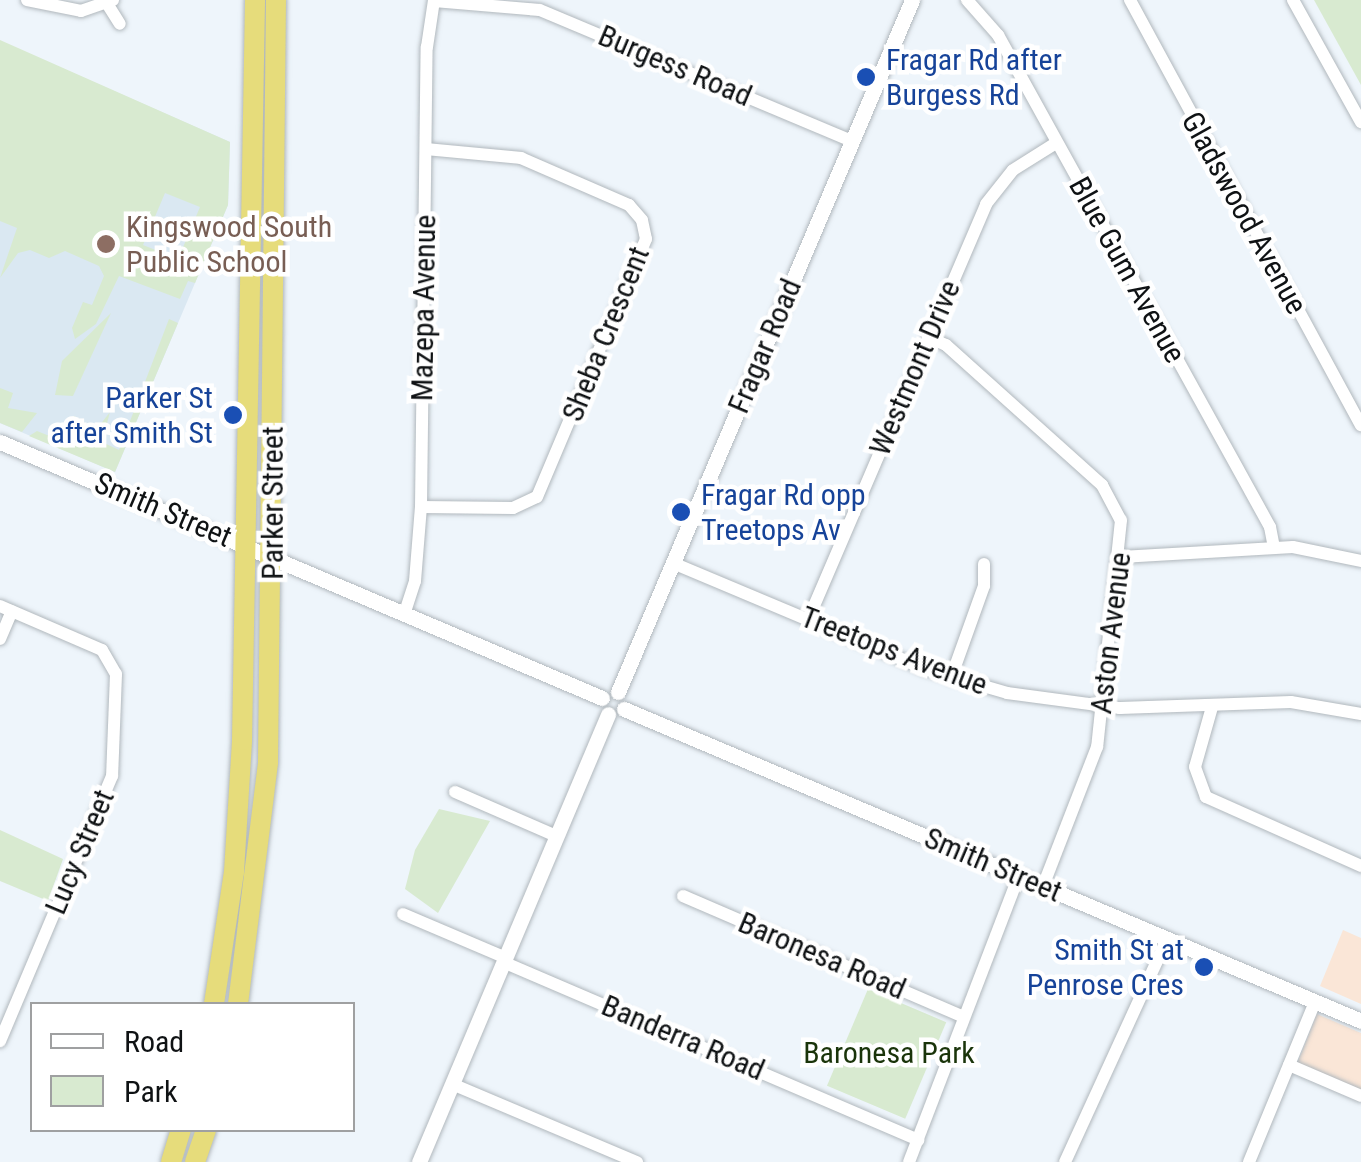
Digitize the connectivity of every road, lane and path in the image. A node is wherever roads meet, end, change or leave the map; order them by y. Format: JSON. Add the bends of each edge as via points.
{"nodes":[{"id":1,"x":27,"y":0,"type":"edge"},
{"id":2,"x":255,"y":0,"type":"edge"},
{"id":3,"x":276,"y":0,"type":"edge"},
{"id":4,"x":912,"y":0,"type":"edge"},
{"id":5,"x":967,"y":0,"type":"edge"},
{"id":6,"x":1130,"y":0,"type":"edge"},
{"id":7,"x":1293,"y":0,"type":"edge"},
{"id":8,"x":434,"y":1,"type":"edge"},
{"id":9,"x":110,"y":2,"type":"edge"},
{"id":10,"x":120,"y":24,"type":"dead end"},
{"id":11,"x":1361,"y":122,"type":"edge"},
{"id":12,"x":852,"y":141,"type":"junction"},
{"id":13,"x":1056,"y":143,"type":"junction"},
{"id":14,"x":426,"y":150,"type":"junction"},
{"id":15,"x":928,"y":336,"type":"junction"},
{"id":16,"x":1361,"y":425,"type":"edge"},
{"id":17,"x":0,"y":442,"type":"edge"},
{"id":18,"x":421,"y":507,"type":"junction"},
{"id":19,"x":247,"y":545,"type":"junction"},
{"id":20,"x":1274,"y":548,"type":"junction"},
{"id":21,"x":1121,"y":557,"type":"junction"},
{"id":22,"x":273,"y":558,"type":"junction"},
{"id":23,"x":673,"y":562,"type":"junction"},
{"id":24,"x":1361,"y":562,"type":"edge"},
{"id":25,"x":984,"y":564,"type":"dead end"},
{"id":26,"x":6,"y":609,"type":"edge"},
{"id":27,"x":404,"y":615,"type":"junction"},
{"id":28,"x":808,"y":620,"type":"junction"},
{"id":29,"x":0,"y":640,"type":"edge"},
{"id":30,"x":951,"y":678,"type":"junction"},
{"id":31,"x":610,"y":695,"type":"junction"},
{"id":32,"x":1103,"y":706,"type":"junction"},
{"id":33,"x":1212,"y":707,"type":"junction"},
{"id":34,"x":624,"y":708,"type":"junction"},
{"id":35,"x":608,"y":714,"type":"junction"},
{"id":36,"x":1361,"y":714,"type":"edge"},
{"id":37,"x":455,"y":792,"type":"dead end"},
{"id":38,"x":556,"y":836,"type":"junction"},
{"id":39,"x":1361,"y":866,"type":"edge"},
{"id":40,"x":1019,"y":876,"type":"junction"},
{"id":41,"x":1042,"y":886,"type":"junction"},
{"id":42,"x":683,"y":896,"type":"dead end"},
{"id":43,"x":403,"y":914,"type":"dead end"},
{"id":44,"x":1167,"y":939,"type":"junction"},
{"id":45,"x":504,"y":959,"type":"junction"},
{"id":46,"x":214,"y":1002,"type":"edge"},
{"id":47,"x":238,"y":1002,"type":"edge"},
{"id":48,"x":1316,"y":1002,"type":"junction"},
{"id":49,"x":962,"y":1016,"type":"junction"},
{"id":50,"x":1361,"y":1021,"type":"edge"},
{"id":51,"x":0,"y":1041,"type":"edge"},
{"id":52,"x":1289,"y":1065,"type":"junction"},
{"id":53,"x":452,"y":1084,"type":"junction"},
{"id":54,"x":1361,"y":1096,"type":"edge"},
{"id":55,"x":181,"y":1132,"type":"edge"},
{"id":56,"x":205,"y":1132,"type":"edge"},
{"id":57,"x":918,"y":1140,"type":"junction"},
{"id":58,"x":171,"y":1162,"type":"edge"},
{"id":59,"x":195,"y":1162,"type":"edge"},
{"id":60,"x":419,"y":1162,"type":"edge"},
{"id":61,"x":636,"y":1162,"type":"edge"},
{"id":62,"x":909,"y":1162,"type":"edge"},
{"id":63,"x":1064,"y":1162,"type":"edge"},
{"id":64,"x":1249,"y":1162,"type":"edge"}],
"edges":[{"from":1,"to":9,"type":"street","via":[[81,12]]},
{"from":2,"to":19,"type":"highway","name":"Parker Street"},
{"from":3,"to":22,"type":"highway","name":"Parker Street"},
{"from":4,"to":12,"type":"street","name":"Fragar Road"},
{"from":5,"to":13,"type":"street","name":"Blue Gum Avenue","via":[[992,26]]},
{"from":6,"to":16,"type":"street","name":"Gladswood Avenue"},
{"from":7,"to":11,"type":"street"},
{"from":8,"to":12,"type":"street","name":"Burgess Road","via":[[540,10]]},
{"from":8,"to":14,"type":"street","name":"Mazepa Avenue"},
{"from":9,"to":10,"type":"street"},
{"from":12,"to":23,"type":"street","name":"Fragar Road"},
{"from":13,"to":15,"type":"street","name":"Westmont Drive","via":[[1013,170],[991,195]]},
{"from":13,"to":20,"type":"street","name":"Blue Gum Avenue","via":[[1270,527]]},
{"from":14,"to":18,"type":"street","name":"Mazepa Avenue"},
{"from":14,"to":18,"type":"street","name":"Sheba Crescent","via":[[521,158],[630,205],[646,239],[541,492],[513,508]]},
{"from":15,"to":21,"type":"street","name":"Aston Avenue","via":[[1108,491],[1121,520]]},
{"from":15,"to":28,"type":"street","name":"Westmont Drive"},
{"from":17,"to":19,"type":"street","name":"Smith Street"},
{"from":18,"to":27,"type":"street","name":"Mazepa Avenue","via":[[416,580]]},
{"from":19,"to":22,"type":"street","name":"Smith Street"},
{"from":19,"to":46,"type":"highway","name":"Parker Street","via":[[238,819]]},
{"from":20,"to":21,"type":"street"},
{"from":20,"to":24,"type":"street"},
{"from":21,"to":32,"type":"street","name":"Aston Avenue"},
{"from":22,"to":27,"type":"street","name":"Smith Street"},
{"from":22,"to":47,"type":"highway","name":"Parker Street","via":[[266,796]]},
{"from":23,"to":28,"type":"street","name":"Treetops Avenue"},
{"from":23,"to":31,"type":"street","name":"Fragar Road"},
{"from":25,"to":30,"type":"street","via":[[984,586]]},
{"from":26,"to":29,"type":"street"},
{"from":26,"to":51,"type":"street","name":"Lucy Street","via":[[110,658],[116,674],[109,784]]},
{"from":27,"to":31,"type":"street","name":"Smith Street"},
{"from":28,"to":30,"type":"street","name":"Treetops Avenue"},
{"from":30,"to":32,"type":"street","name":"Treetops Avenue"},
{"from":31,"to":34,"type":"street"},
{"from":31,"to":35,"type":"street"},
{"from":32,"to":33,"type":"street","name":"Treetops Avenue"},
{"from":32,"to":41,"type":"street","name":"Aston Avenue","via":[[1094,756]]},
{"from":33,"to":36,"type":"street","name":"Treetops Avenue","via":[[1303,702]]},
{"from":33,"to":39,"type":"street","via":[[1196,766],[1206,797]]},
{"from":34,"to":35,"type":"street"},
{"from":34,"to":40,"type":"street","name":"Smith Street"},
{"from":35,"to":38,"type":"street"},
{"from":37,"to":38,"type":"street"},
{"from":38,"to":45,"type":"street"},
{"from":40,"to":41,"type":"street","name":"Smith Street"},
{"from":40,"to":49,"type":"street"},
{"from":41,"to":44,"type":"street","name":"Smith Street"},
{"from":42,"to":49,"type":"street","name":"Baronesa Road"},
{"from":43,"to":45,"type":"street","name":"Banderra Road"},
{"from":44,"to":48,"type":"street","name":"Smith Street"},
{"from":44,"to":63,"type":"street"},
{"from":45,"to":53,"type":"street"},
{"from":45,"to":57,"type":"street","name":"Banderra Road"},
{"from":48,"to":50,"type":"street","name":"Smith Street"},
{"from":48,"to":52,"type":"street"},
{"from":49,"to":57,"type":"street"},
{"from":52,"to":54,"type":"street"},
{"from":52,"to":64,"type":"street"},
{"from":53,"to":60,"type":"street"},
{"from":53,"to":61,"type":"street"},
{"from":55,"to":58,"type":"highway"},
{"from":56,"to":59,"type":"highway"},
{"from":57,"to":62,"type":"street"}]}
